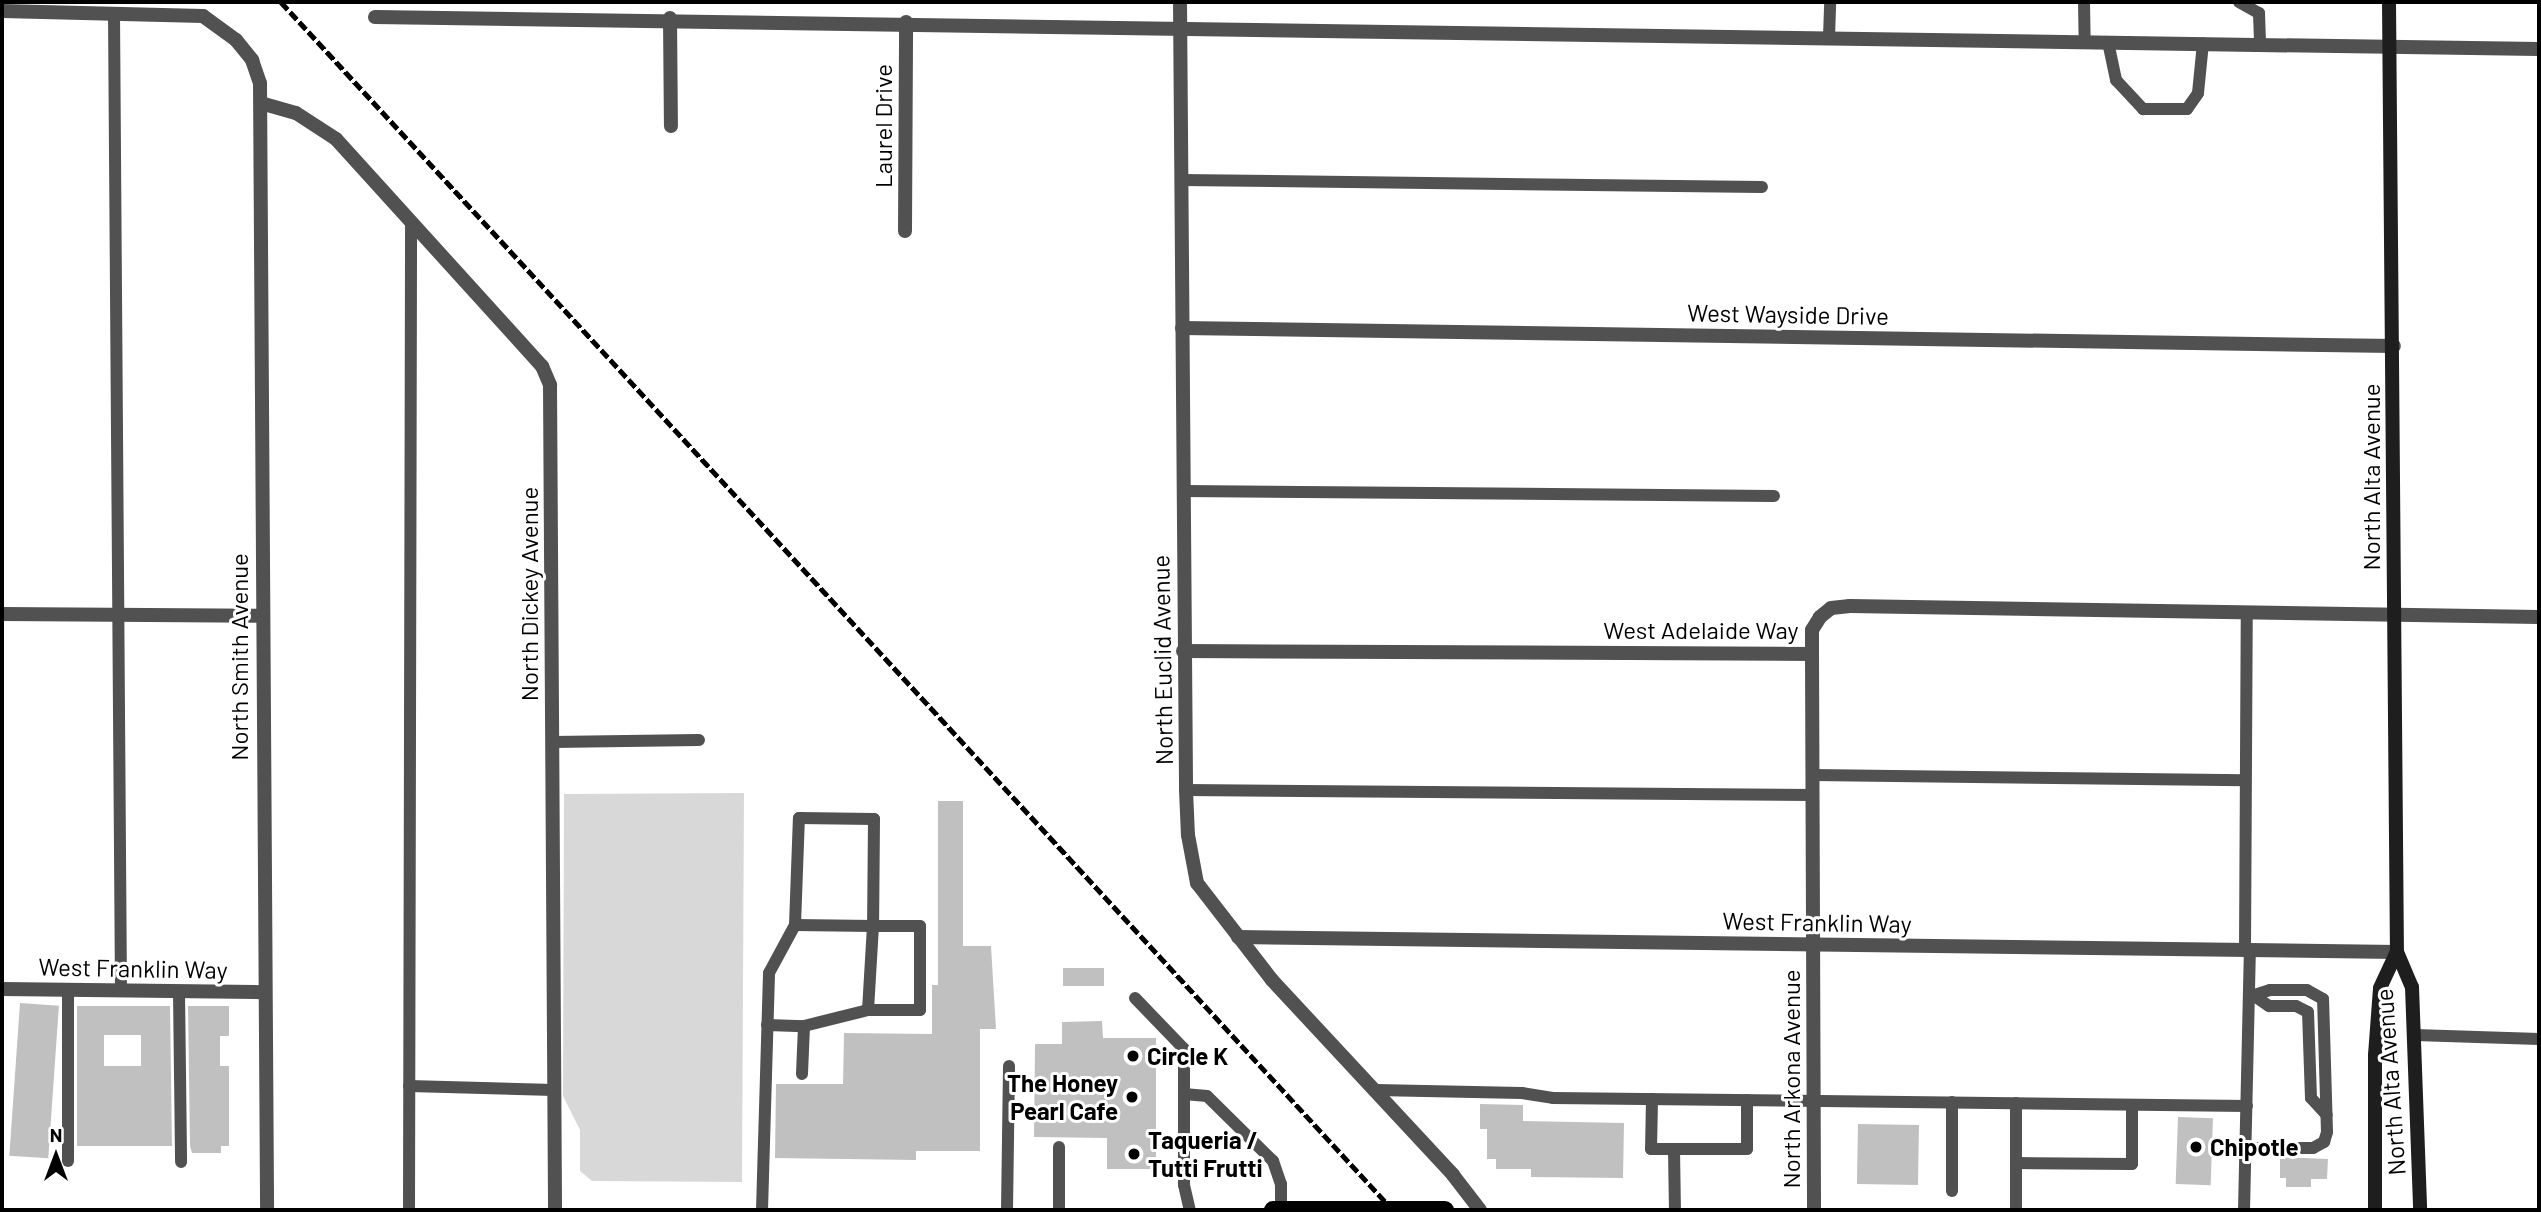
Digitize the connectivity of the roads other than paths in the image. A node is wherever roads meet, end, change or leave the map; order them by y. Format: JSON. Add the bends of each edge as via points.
{"nodes":[{"id":1,"x":1180,"y":2,"type":"edge"},
{"id":2,"x":1830,"y":2,"type":"edge"},
{"id":3,"x":2084,"y":2,"type":"edge"},
{"id":4,"x":2239,"y":2,"type":"edge"},
{"id":5,"x":2389,"y":2,"type":"edge"},
{"id":6,"x":2,"y":11,"type":"edge"},
{"id":7,"x":114,"y":13,"type":"junction"},
{"id":8,"x":374,"y":17,"type":"dead end"},
{"id":9,"x":670,"y":18,"type":"junction"},
{"id":10,"x":906,"y":22,"type":"junction"},
{"id":11,"x":1180,"y":26,"type":"junction"},
{"id":12,"x":1829,"y":37,"type":"junction"},
{"id":13,"x":2085,"y":41,"type":"junction"},
{"id":14,"x":2108,"y":42,"type":"junction"},
{"id":15,"x":2203,"y":43,"type":"junction"},
{"id":16,"x":2260,"y":43,"type":"junction"},
{"id":17,"x":2390,"y":46,"type":"junction"},
{"id":18,"x":2539,"y":48,"type":"edge"},
{"id":19,"x":264,"y":104,"type":"junction"},
{"id":20,"x":671,"y":126,"type":"dead end"},
{"id":21,"x":1181,"y":180,"type":"junction"},
{"id":22,"x":1762,"y":187,"type":"dead end"},
{"id":23,"x":411,"y":223,"type":"junction"},
{"id":24,"x":905,"y":231,"type":"dead end"},
{"id":25,"x":1182,"y":328,"type":"junction"},
{"id":26,"x":2394,"y":346,"type":"junction"},
{"id":27,"x":1183,"y":491,"type":"junction"},
{"id":28,"x":1774,"y":496,"type":"dead end"},
{"id":29,"x":2,"y":614,"type":"edge"},
{"id":30,"x":2247,"y":614,"type":"junction"},
{"id":31,"x":116,"y":615,"type":"junction"},
{"id":32,"x":261,"y":616,"type":"junction"},
{"id":33,"x":2395,"y":617,"type":"junction"},
{"id":34,"x":2539,"y":617,"type":"edge"},
{"id":35,"x":1184,"y":651,"type":"junction"},
{"id":36,"x":1812,"y":654,"type":"junction"},
{"id":37,"x":699,"y":740,"type":"dead end"},
{"id":38,"x":552,"y":743,"type":"junction"},
{"id":39,"x":1813,"y":775,"type":"junction"},
{"id":40,"x":2245,"y":780,"type":"junction"},
{"id":41,"x":1186,"y":790,"type":"junction"},
{"id":42,"x":1813,"y":795,"type":"junction"},
{"id":43,"x":795,"y":925,"type":"junction"},
{"id":44,"x":873,"y":926,"type":"junction"},
{"id":45,"x":1238,"y":937,"type":"junction"},
{"id":46,"x":1813,"y":944,"type":"junction"},
{"id":47,"x":2247,"y":951,"type":"junction"},
{"id":48,"x":2397,"y":952,"type":"junction"},
{"id":49,"x":2,"y":989,"type":"edge"},
{"id":50,"x":68,"y":990,"type":"junction"},
{"id":51,"x":121,"y":991,"type":"junction"},
{"id":52,"x":178,"y":992,"type":"junction"},
{"id":53,"x":264,"y":992,"type":"junction"},
{"id":54,"x":2253,"y":997,"type":"junction"},
{"id":55,"x":1135,"y":998,"type":"dead end"},
{"id":56,"x":868,"y":1010,"type":"junction"},
{"id":57,"x":767,"y":1025,"type":"junction"},
{"id":58,"x":804,"y":1026,"type":"junction"},
{"id":59,"x":2415,"y":1035,"type":"junction"},
{"id":60,"x":2539,"y":1039,"type":"edge"},
{"id":61,"x":1009,"y":1066,"type":"dead end"},
{"id":62,"x":803,"y":1074,"type":"dead end"},
{"id":63,"x":409,"y":1086,"type":"junction"},
{"id":64,"x":554,"y":1090,"type":"junction"},
{"id":65,"x":1376,"y":1090,"type":"junction"},
{"id":66,"x":1184,"y":1094,"type":"junction"},
{"id":67,"x":1652,"y":1099,"type":"junction"},
{"id":68,"x":1747,"y":1100,"type":"junction"},
{"id":69,"x":1815,"y":1101,"type":"junction"},
{"id":70,"x":1952,"y":1102,"type":"junction"},
{"id":71,"x":2016,"y":1104,"type":"junction"},
{"id":72,"x":2132,"y":1105,"type":"junction"},
{"id":73,"x":2247,"y":1106,"type":"junction"},
{"id":74,"x":2327,"y":1115,"type":"junction"},
{"id":75,"x":1059,"y":1147,"type":"dead end"},
{"id":76,"x":2248,"y":1148,"type":"junction"},
{"id":77,"x":1674,"y":1149,"type":"junction"},
{"id":78,"x":68,"y":1161,"type":"dead end"},
{"id":79,"x":181,"y":1162,"type":"dead end"},
{"id":80,"x":2016,"y":1163,"type":"junction"},
{"id":81,"x":1952,"y":1191,"type":"dead end"},
{"id":82,"x":267,"y":1210,"type":"edge"},
{"id":83,"x":409,"y":1210,"type":"edge"},
{"id":84,"x":555,"y":1210,"type":"edge"},
{"id":85,"x":762,"y":1210,"type":"edge"},
{"id":86,"x":1007,"y":1210,"type":"edge"},
{"id":87,"x":1059,"y":1210,"type":"edge"},
{"id":88,"x":1190,"y":1210,"type":"edge"},
{"id":89,"x":1273,"y":1210,"type":"edge"},
{"id":90,"x":1281,"y":1210,"type":"edge"},
{"id":91,"x":1446,"y":1210,"type":"edge"},
{"id":92,"x":1480,"y":1210,"type":"edge"},
{"id":93,"x":1675,"y":1210,"type":"edge"},
{"id":94,"x":1814,"y":1210,"type":"edge"},
{"id":95,"x":2016,"y":1210,"type":"edge"},
{"id":96,"x":2244,"y":1210,"type":"edge"},
{"id":97,"x":2375,"y":1210,"type":"edge"},
{"id":98,"x":2420,"y":1210,"type":"edge"}],
"edges":[{"from":1,"to":11,"type":"street","name":"North Euclid Avenue"},
{"from":2,"to":12,"type":"lane"},
{"from":3,"to":13,"type":"lane"},
{"from":4,"to":16,"type":"lane","via":[[2259,13]]},
{"from":5,"to":17,"type":"main road","name":"North Alta Avenue"},
{"from":6,"to":7,"type":"street","name":"North Smith Avenue"},
{"from":7,"to":19,"type":"street","name":"North Smith Avenue","via":[[187,13],[219,24],[252,60]]},
{"from":7,"to":31,"type":"lane"},
{"from":8,"to":9,"type":"street"},
{"from":9,"to":10,"type":"street"},
{"from":9,"to":20,"type":"street"},
{"from":10,"to":11,"type":"street"},
{"from":10,"to":24,"type":"street","name":"Laurel Drive"},
{"from":11,"to":12,"type":"street"},
{"from":11,"to":21,"type":"street","name":"North Euclid Avenue"},
{"from":12,"to":13,"type":"street"},
{"from":13,"to":14,"type":"street"},
{"from":14,"to":15,"type":"street"},
{"from":14,"to":15,"type":"lane","via":[[2116,80],[2143,108],[2187,109],[2198,93]]},
{"from":15,"to":16,"type":"street"},
{"from":16,"to":17,"type":"street"},
{"from":17,"to":18,"type":"street"},
{"from":17,"to":26,"type":"main road","name":"North Alta Avenue"},
{"from":19,"to":23,"type":"street","name":"North Dickey Avenue","via":[[296,113],[336,139]]},
{"from":19,"to":32,"type":"street","name":"North Smith Avenue"},
{"from":21,"to":22,"type":"lane"},
{"from":21,"to":25,"type":"street","name":"North Euclid Avenue"},
{"from":23,"to":38,"type":"street","name":"North Dickey Avenue","via":[[542,366],[550,385]]},
{"from":23,"to":63,"type":"lane"},
{"from":25,"to":26,"type":"street","name":"West Wayside Drive"},
{"from":25,"to":27,"type":"street","name":"North Euclid Avenue"},
{"from":26,"to":33,"type":"main road","name":"North Alta Avenue"},
{"from":27,"to":28,"type":"lane"},
{"from":27,"to":35,"type":"street","name":"North Euclid Avenue"},
{"from":29,"to":31,"type":"street"},
{"from":30,"to":33,"type":"street","name":"West Adelaide Way"},
{"from":30,"to":36,"type":"street","name":"West Adelaide Way","via":[[1850,606],[1830,608],[1820,617],[1812,630]]},
{"from":30,"to":40,"type":"lane"},
{"from":31,"to":32,"type":"street"},
{"from":31,"to":51,"type":"lane"},
{"from":32,"to":53,"type":"street","name":"North Smith Avenue"},
{"from":33,"to":34,"type":"street","name":"West Adelaide Way"},
{"from":33,"to":48,"type":"main road","name":"North Alta Avenue"},
{"from":35,"to":36,"type":"street","name":"West Adelaide Way"},
{"from":35,"to":41,"type":"street","name":"North Euclid Avenue"},
{"from":36,"to":39,"type":"street","name":"North Arkona Avenue"},
{"from":37,"to":38,"type":"lane"},
{"from":38,"to":64,"type":"street","name":"North Dickey Avenue"},
{"from":39,"to":40,"type":"lane"},
{"from":39,"to":42,"type":"street","name":"North Arkona Avenue"},
{"from":40,"to":47,"type":"lane"},
{"from":41,"to":42,"type":"lane"},
{"from":41,"to":45,"type":"street","name":"North Euclid Avenue","via":[[1197,883]]},
{"from":42,"to":46,"type":"street","name":"North Arkona Avenue"},
{"from":43,"to":44,"type":"lane"},
{"from":43,"to":44,"type":"lane","via":[[799,818],[874,819]]},
{"from":43,"to":57,"type":"lane","via":[[769,973]]},
{"from":44,"to":56,"type":"lane"},
{"from":44,"to":56,"type":"lane","via":[[920,926],[920,1010]]},
{"from":45,"to":46,"type":"street","name":"West Franklin Way"},
{"from":45,"to":65,"type":"street","name":"North Euclid Avenue"},
{"from":46,"to":47,"type":"street","name":"West Franklin Way"},
{"from":46,"to":69,"type":"street","name":"North Arkona Avenue"},
{"from":47,"to":48,"type":"street","name":"West Franklin Way"},
{"from":47,"to":54,"type":"lane"},
{"from":48,"to":59,"type":"main road","name":"North Alta Avenue","via":[[2412,987]]},
{"from":48,"to":97,"type":"main road","name":"North Alta Avenue","via":[[2379,999]]},
{"from":49,"to":50,"type":"street","name":"West Franklin Way"},
{"from":50,"to":51,"type":"street","name":"West Franklin Way"},
{"from":50,"to":78,"type":"lane"},
{"from":51,"to":52,"type":"street","name":"West Franklin Way"},
{"from":52,"to":53,"type":"street","name":"West Franklin Way"},
{"from":52,"to":79,"type":"lane"},
{"from":53,"to":82,"type":"street","name":"North Smith Avenue"},
{"from":54,"to":73,"type":"lane"},
{"from":54,"to":74,"type":"lane","via":[[2269,1006],[2300,1007],[2308,1012],[2311,1098]]},
{"from":54,"to":74,"type":"lane","via":[[2270,990],[2307,990],[2323,999]]},
{"from":55,"to":66,"type":"lane","via":[[1184,1049]]},
{"from":56,"to":58,"type":"lane"},
{"from":57,"to":58,"type":"lane"},
{"from":57,"to":85,"type":"lane"},
{"from":58,"to":62,"type":"lane"},
{"from":59,"to":60,"type":"lane"},
{"from":59,"to":98,"type":"main road","name":"North Alta Avenue"},
{"from":61,"to":86,"type":"lane"},
{"from":63,"to":64,"type":"lane"},
{"from":63,"to":83,"type":"lane"},
{"from":64,"to":84,"type":"street","name":"North Dickey Avenue"},
{"from":65,"to":67,"type":"lane"},
{"from":65,"to":92,"type":"street","name":"North Euclid Avenue"},
{"from":66,"to":88,"type":"lane","via":[[1184,1185]]},
{"from":66,"to":90,"type":"lane","via":[[1207,1096],[1273,1161],[1281,1184]]},
{"from":67,"to":68,"type":"lane"},
{"from":67,"to":77,"type":"lane","via":[[1651,1149]]},
{"from":68,"to":69,"type":"lane"},
{"from":68,"to":77,"type":"lane","via":[[1747,1149]]},
{"from":69,"to":70,"type":"lane"},
{"from":69,"to":94,"type":"street","name":"North Arkona Avenue"},
{"from":70,"to":71,"type":"lane"},
{"from":70,"to":81,"type":"lane"},
{"from":71,"to":72,"type":"lane"},
{"from":71,"to":80,"type":"lane"},
{"from":72,"to":73,"type":"lane"},
{"from":72,"to":80,"type":"lane","via":[[2132,1164]]},
{"from":73,"to":76,"type":"lane"},
{"from":74,"to":76,"type":"lane","via":[[2326,1138],[2317,1147]]},
{"from":75,"to":87,"type":"lane"},
{"from":76,"to":96,"type":"lane"},
{"from":77,"to":93,"type":"lane"},
{"from":80,"to":95,"type":"lane"},
{"from":89,"to":90,"type":"main road"},
{"from":90,"to":91,"type":"main road"}]}
